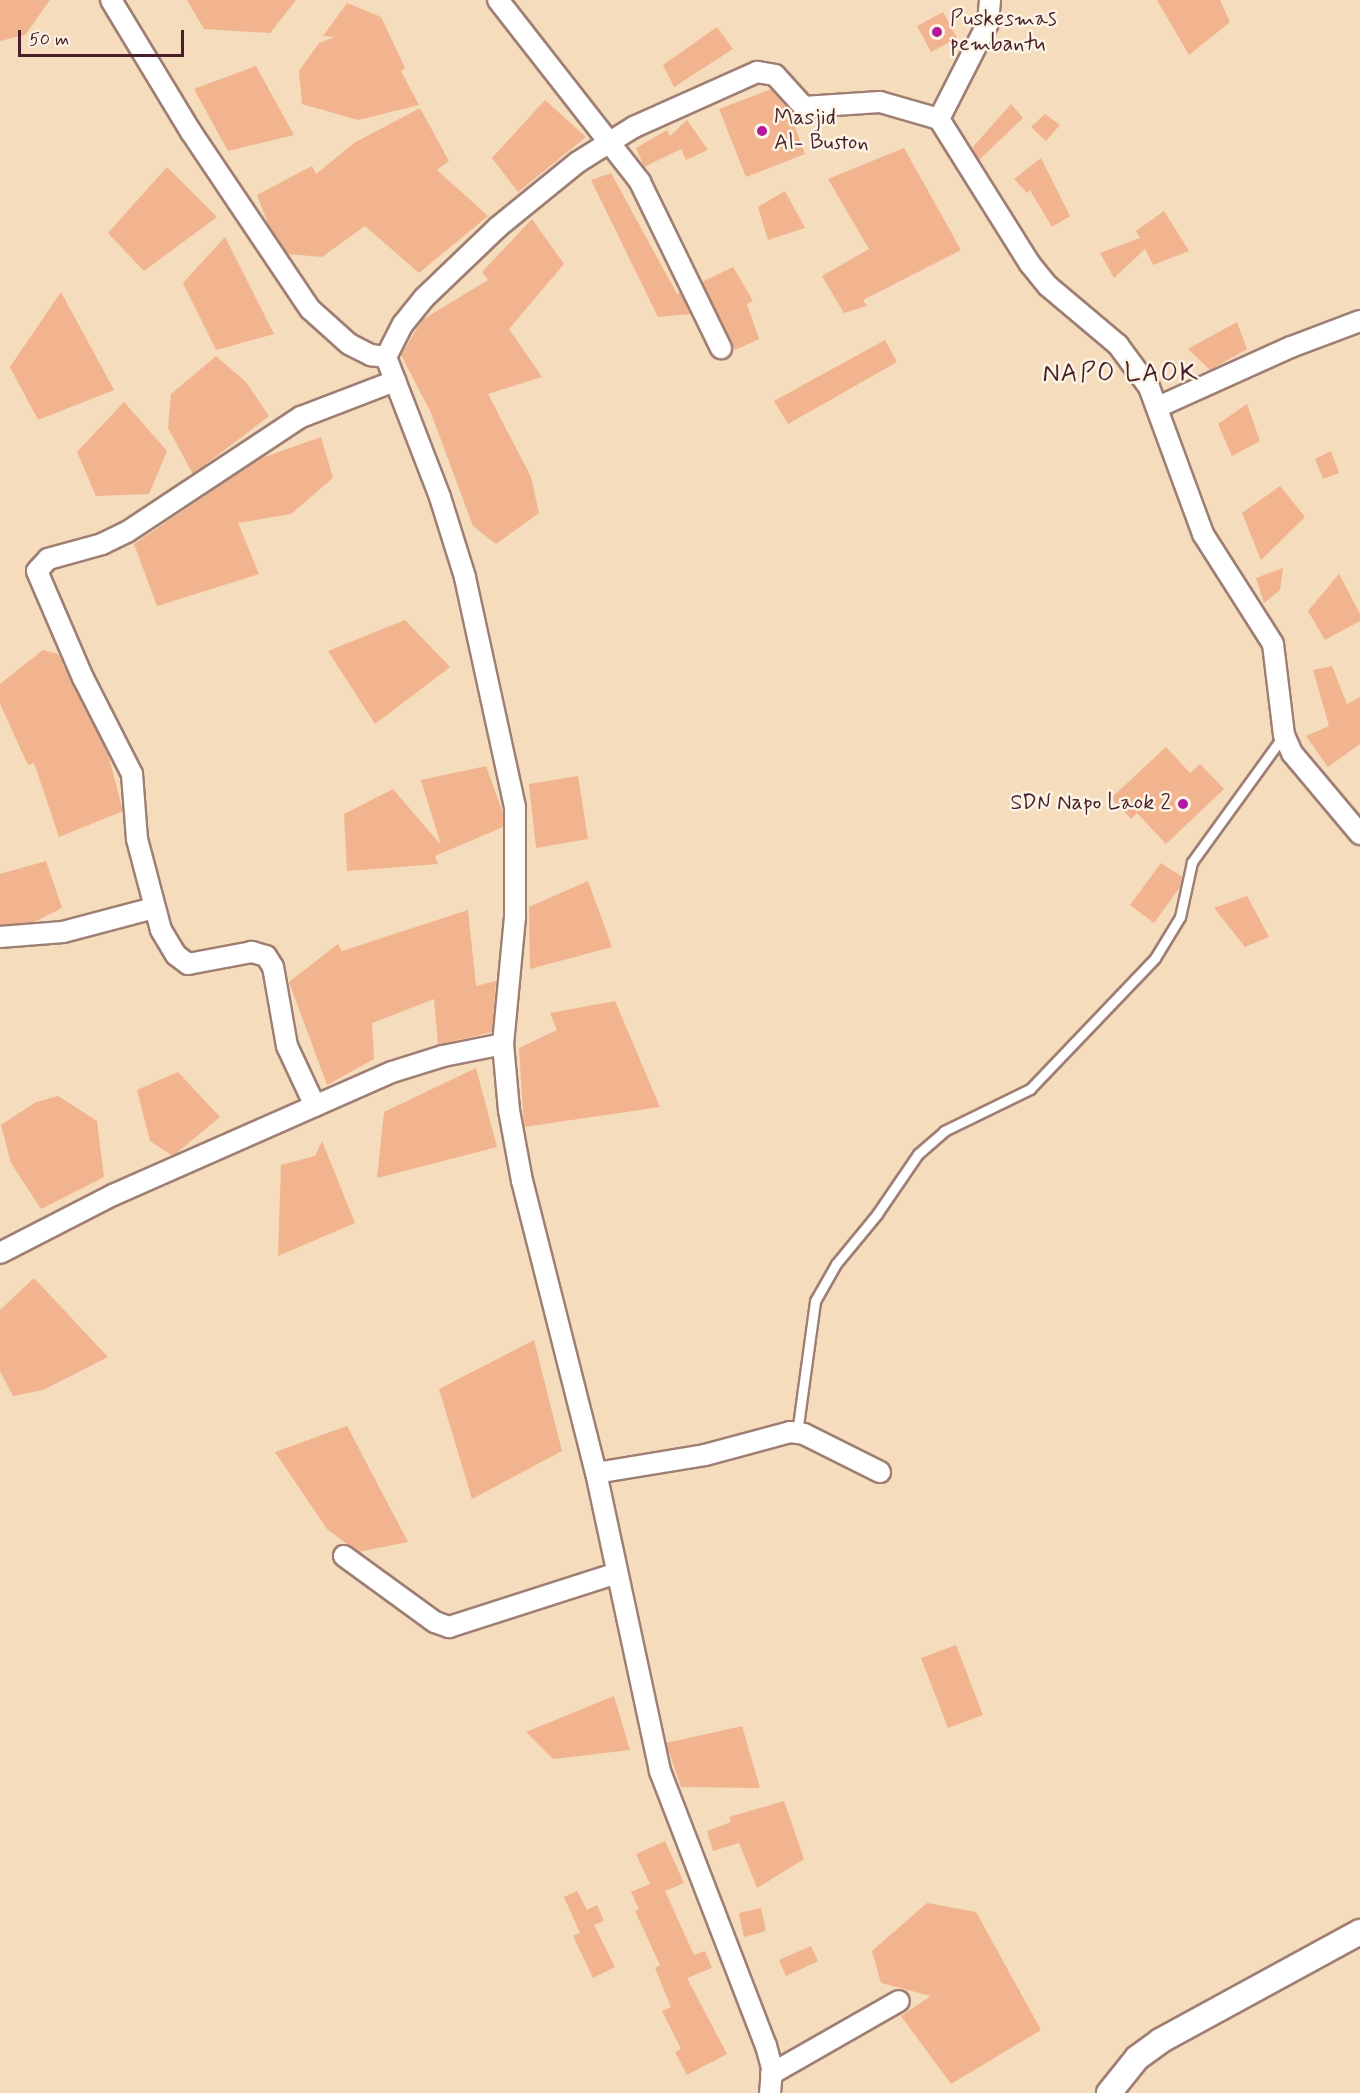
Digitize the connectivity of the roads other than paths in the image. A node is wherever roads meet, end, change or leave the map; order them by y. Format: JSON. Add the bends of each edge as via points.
{"nodes":[{"id":1,"x":111,"y":0,"type":"edge"},
{"id":2,"x":498,"y":0,"type":"edge"},
{"id":3,"x":990,"y":0,"type":"edge"},
{"id":4,"x":939,"y":119,"type":"junction"},
{"id":5,"x":610,"y":140,"type":"junction"},
{"id":6,"x":1360,"y":321,"type":"edge"},
{"id":7,"x":722,"y":348,"type":"dead end"},
{"id":8,"x":386,"y":357,"type":"junction"},
{"id":9,"x":395,"y":381,"type":"junction"},
{"id":10,"x":1158,"y":407,"type":"junction"},
{"id":11,"x":1284,"y":735,"type":"junction"},
{"id":12,"x":1360,"y":834,"type":"edge"},
{"id":13,"x":154,"y":908,"type":"junction"},
{"id":14,"x":0,"y":937,"type":"edge"},
{"id":15,"x":503,"y":1044,"type":"junction"},
{"id":16,"x":315,"y":1106,"type":"junction"},
{"id":17,"x":0,"y":1253,"type":"edge"},
{"id":18,"x":797,"y":1433,"type":"junction"},
{"id":19,"x":880,"y":1472,"type":"dead end"},
{"id":20,"x":596,"y":1473,"type":"junction"},
{"id":21,"x":344,"y":1556,"type":"dead end"},
{"id":22,"x":616,"y":1573,"type":"junction"},
{"id":23,"x":1360,"y":1932,"type":"edge"},
{"id":24,"x":899,"y":2001,"type":"dead end"},
{"id":25,"x":771,"y":2083,"type":"edge"},
{"id":26,"x":1109,"y":2093,"type":"edge"}],
"edges":[{"from":1,"to":8,"type":"street","via":[[190,132],[310,309],[349,344],[371,355]]},
{"from":2,"to":5,"type":"street"},
{"from":3,"to":4,"type":"street","via":[[988,23]]},
{"from":4,"to":5,"type":"street","via":[[880,102],[804,107],[775,75],[765,70]]},
{"from":4,"to":10,"type":"street","via":[[1024,256],[1048,286],[1118,345],[1149,387]]},
{"from":5,"to":7,"type":"street","via":[[640,182]]},
{"from":5,"to":8,"type":"street","via":[[498,226],[423,298],[403,324]]},
{"from":6,"to":10,"type":"street","via":[[1291,347]]},
{"from":8,"to":9,"type":"street"},
{"from":9,"to":13,"type":"street","via":[[302,417],[127,532],[39,565],[42,585],[83,678],[132,774],[137,839]]},
{"from":9,"to":15,"type":"street","via":[[465,577],[515,807],[515,916]]},
{"from":10,"to":11,"type":"street","via":[[1203,534],[1272,644]]},
{"from":11,"to":12,"type":"street","via":[[1293,753]]},
{"from":11,"to":18,"type":"lane","via":[[1192,862],[1180,917],[1155,958],[1030,1089],[944,1131],[918,1154],[836,1264],[815,1301]]},
{"from":13,"to":14,"type":"street","via":[[63,932]]},
{"from":13,"to":16,"type":"street","via":[[172,949],[188,964],[252,952],[266,956],[273,967],[287,1046]]},
{"from":15,"to":16,"type":"street","via":[[402,1069]]},
{"from":15,"to":20,"type":"street","via":[[509,1110],[522,1181]]},
{"from":16,"to":17,"type":"street","via":[[113,1196]]},
{"from":18,"to":19,"type":"street"},
{"from":18,"to":20,"type":"street","via":[[654,1465]]},
{"from":20,"to":22,"type":"street"},
{"from":21,"to":22,"type":"street","via":[[435,1622],[449,1627]]},
{"from":22,"to":25,"type":"street","via":[[660,1771],[766,2046]]},
{"from":23,"to":26,"type":"street","via":[[1145,2051]]},
{"from":24,"to":25,"type":"street"}]}
